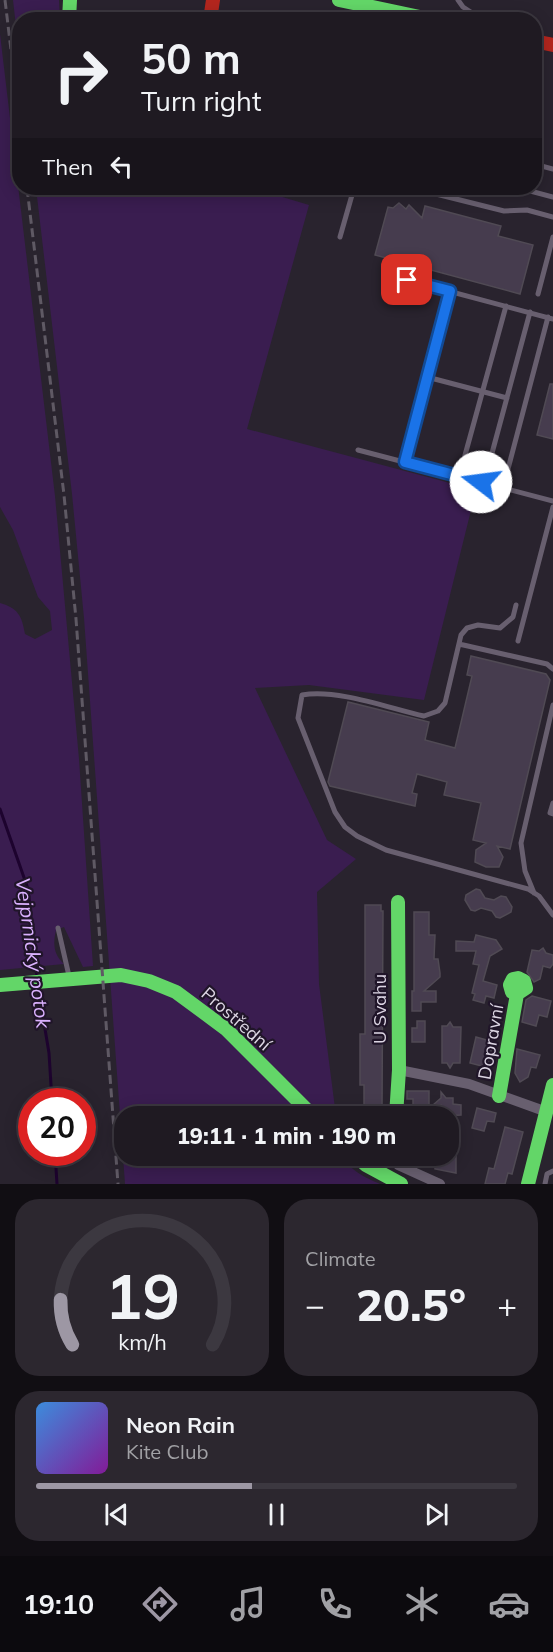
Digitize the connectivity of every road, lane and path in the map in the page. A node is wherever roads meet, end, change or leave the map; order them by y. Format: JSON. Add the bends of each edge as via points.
{"nodes":[{"id":1,"x":339,"y":0,"type":"edge"},
{"id":2,"x":458,"y":0,"type":"edge"},
{"id":3,"x":396,"y":12,"type":"edge"},
{"id":4,"x":471,"y":12,"type":"edge"},
{"id":5,"x":352,"y":195,"type":"edge"},
{"id":6,"x":440,"y":195,"type":"edge"},
{"id":7,"x":553,"y":217,"type":"edge"},
{"id":8,"x":340,"y":237,"type":"dead end"},
{"id":9,"x":553,"y":237,"type":"edge"},
{"id":10,"x":407,"y":280,"type":"dead end"},
{"id":11,"x":450,"y":291,"type":"junction"},
{"id":12,"x":538,"y":294,"type":"dead end"},
{"id":13,"x":506,"y":306,"type":"junction"},
{"id":14,"x":530,"y":312,"type":"junction"},
{"id":15,"x":551,"y":318,"type":"edge"},
{"id":16,"x":427,"y":377,"type":"junction"},
{"id":17,"x":482,"y":392,"type":"junction"},
{"id":18,"x":507,"y":398,"type":"junction"},
{"id":19,"x":358,"y":450,"type":"dead end"},
{"id":20,"x":405,"y":462,"type":"junction"},
{"id":21,"x":488,"y":468,"type":"dead end"},
{"id":22,"x":459,"y":477,"type":"junction"},
{"id":23,"x":502,"y":488,"type":"junction"},
{"id":24,"x":553,"y":501,"type":"edge"},
{"id":25,"x":553,"y":507,"type":"edge"},
{"id":26,"x":516,"y":605,"type":"dead end"},
{"id":27,"x":518,"y":641,"type":"dead end"},
{"id":28,"x":459,"y":644,"type":"junction"},
{"id":29,"x":553,"y":669,"type":"edge"},
{"id":30,"x":553,"y":705,"type":"edge"},
{"id":31,"x":553,"y":803,"type":"edge"},
{"id":32,"x":553,"y":814,"type":"edge"},
{"id":33,"x":534,"y":893,"type":"junction"},
{"id":34,"x":398,"y":902,"type":"dead end"},
{"id":35,"x":553,"y":915,"type":"edge"},
{"id":36,"x":58,"y":928,"type":"dead end"},
{"id":37,"x":62,"y":980,"type":"junction"},
{"id":38,"x":0,"y":985,"type":"edge"},
{"id":39,"x":518,"y":994,"type":"dead end"},
{"id":40,"x":399,"y":1070,"type":"junction"},
{"id":41,"x":553,"y":1085,"type":"edge"},
{"id":42,"x":499,"y":1096,"type":"junction"},
{"id":43,"x":303,"y":1106,"type":"edge"},
{"id":44,"x":397,"y":1106,"type":"edge"},
{"id":45,"x":547,"y":1112,"type":"junction"},
{"id":46,"x":368,"y":1166,"type":"edge"},
{"id":47,"x":400,"y":1166,"type":"edge"},
{"id":48,"x":553,"y":1171,"type":"edge"},
{"id":49,"x":401,"y":1184,"type":"edge"},
{"id":50,"x":440,"y":1184,"type":"edge"},
{"id":51,"x":528,"y":1184,"type":"edge"},
{"id":52,"x":545,"y":1184,"type":"edge"}],
"edges":[{"from":1,"to":3,"type":"street"},
{"from":2,"to":4,"type":"lane"},
{"from":5,"to":8,"type":"lane"},
{"from":6,"to":7,"type":"lane","via":[[504,211],[527,210]]},
{"from":9,"to":12,"type":"lane"},
{"from":10,"to":11,"type":"lane"},
{"from":11,"to":13,"type":"lane"},
{"from":11,"to":16,"type":"lane"},
{"from":13,"to":14,"type":"lane"},
{"from":13,"to":17,"type":"lane"},
{"from":14,"to":15,"type":"lane"},
{"from":14,"to":18,"type":"lane"},
{"from":15,"to":23,"type":"lane"},
{"from":16,"to":17,"type":"lane"},
{"from":16,"to":20,"type":"lane"},
{"from":17,"to":18,"type":"lane"},
{"from":17,"to":22,"type":"lane"},
{"from":18,"to":21,"type":"lane"},
{"from":19,"to":20,"type":"lane"},
{"from":20,"to":22,"type":"lane"},
{"from":22,"to":23,"type":"lane"},
{"from":23,"to":24,"type":"lane"},
{"from":25,"to":27,"type":"lane"},
{"from":26,"to":28,"type":"lane","via":[[508,623],[500,627],[471,626]]},
{"from":28,"to":29,"type":"lane","via":[[547,664]]},
{"from":28,"to":33,"type":"lane","via":[[445,703],[431,715],[315,693],[302,695],[298,718],[334,812],[357,836],[386,850]]},
{"from":30,"to":33,"type":"lane","via":[[521,843]]},
{"from":31,"to":32,"type":"lane"},
{"from":33,"to":35,"type":"lane"},
{"from":34,"to":40,"type":"street","name":"U Svahu"},
{"from":36,"to":37,"type":"lane"},
{"from":37,"to":38,"type":"street","name":"Prostřední"},
{"from":37,"to":43,"type":"street","name":"Prostřední","via":[[138,976],[171,988],[224,1028]]},
{"from":39,"to":42,"type":"street","name":"Dopravní"},
{"from":40,"to":42,"type":"street","via":[[469,1084]]},
{"from":40,"to":44,"type":"street","name":"U Svahu"},
{"from":41,"to":45,"type":"street"},
{"from":42,"to":45,"type":"street"},
{"from":45,"to":51,"type":"street"},
{"from":46,"to":49,"type":"street"},
{"from":47,"to":50,"type":"street"},
{"from":48,"to":52,"type":"lane","via":[[547,1173]]}]}
